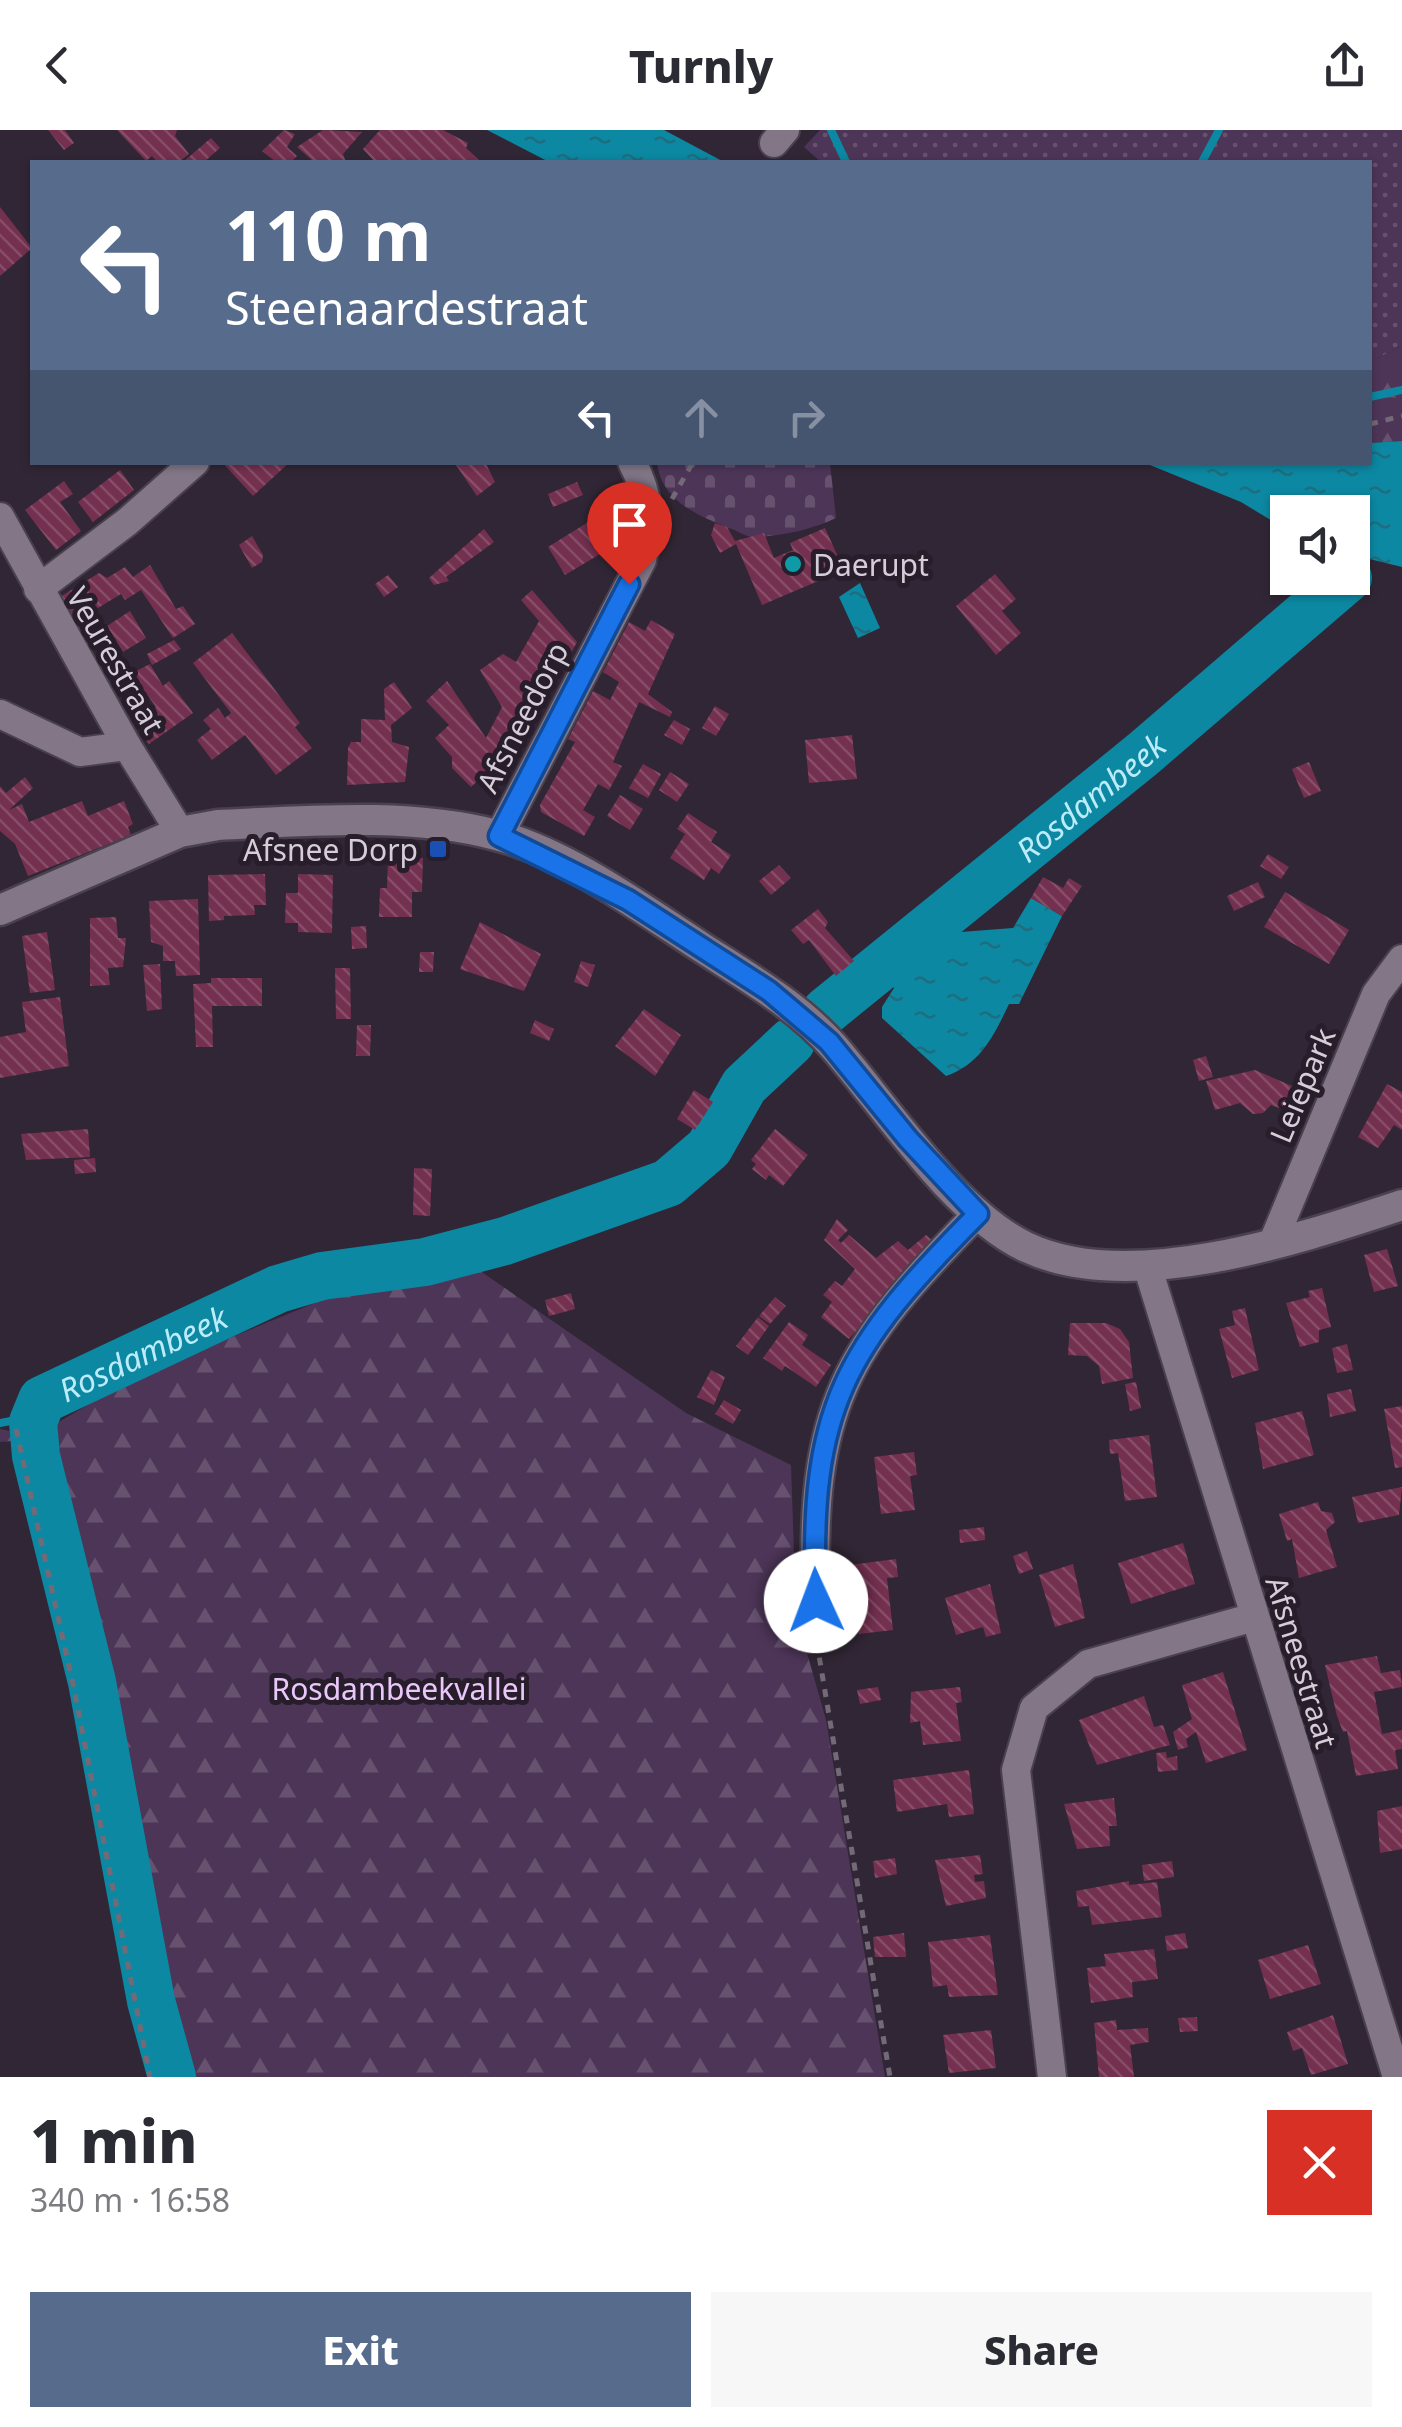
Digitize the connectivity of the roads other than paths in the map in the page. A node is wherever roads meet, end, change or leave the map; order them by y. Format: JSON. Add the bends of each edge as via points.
{"nodes":[{"id":1,"x":192,"y":465,"type":"edge"},
{"id":2,"x":634,"y":465,"type":"edge"},
{"id":3,"x":0,"y":518,"type":"edge"},
{"id":4,"x":38,"y":588,"type":"junction"},
{"id":5,"x":0,"y":714,"type":"edge"},
{"id":6,"x":127,"y":746,"type":"junction"},
{"id":7,"x":180,"y":832,"type":"junction"},
{"id":8,"x":499,"y":836,"type":"junction"},
{"id":9,"x":0,"y":910,"type":"edge"},
{"id":10,"x":1402,"y":960,"type":"edge"},
{"id":11,"x":1402,"y":1205,"type":"edge"},
{"id":12,"x":978,"y":1214,"type":"junction"},
{"id":13,"x":1273,"y":1242,"type":"junction"},
{"id":14,"x":1147,"y":1265,"type":"junction"},
{"id":15,"x":816,"y":1601,"type":"road end"},
{"id":16,"x":1254,"y":1617,"type":"junction"},
{"id":17,"x":1052,"y":2077,"type":"edge"},
{"id":18,"x":1397,"y":2077,"type":"edge"}],
"edges":[{"from":1,"to":4,"type":"street"},
{"from":2,"to":8,"type":"street","name":"Afsneedorp","via":[[651,517],[642,560]]},
{"from":3,"to":4,"type":"street","name":"Veurestraat"},
{"from":4,"to":6,"type":"street","name":"Veurestraat"},
{"from":5,"to":6,"type":"street","via":[[80,752]]},
{"from":6,"to":7,"type":"street","name":"Veurestraat"},
{"from":7,"to":8,"type":"street","via":[[377,823],[448,825]]},
{"from":7,"to":9,"type":"street"},
{"from":8,"to":12,"type":"street","via":[[628,900],[769,991],[829,1042]]},
{"from":10,"to":13,"type":"street","name":"Leiepark","via":[[1376,994]]},
{"from":11,"to":13,"type":"street"},
{"from":12,"to":14,"type":"street","via":[[1026,1247],[1071,1261]]},
{"from":12,"to":15,"type":"street","via":[[868,1337],[837,1396],[817,1478]]},
{"from":13,"to":14,"type":"street"},
{"from":14,"to":16,"type":"street","name":"Afsneestraat"},
{"from":16,"to":17,"type":"street","via":[[1088,1664],[1034,1708],[1016,1770]]},
{"from":16,"to":18,"type":"street","name":"Afsneestraat"}]}
